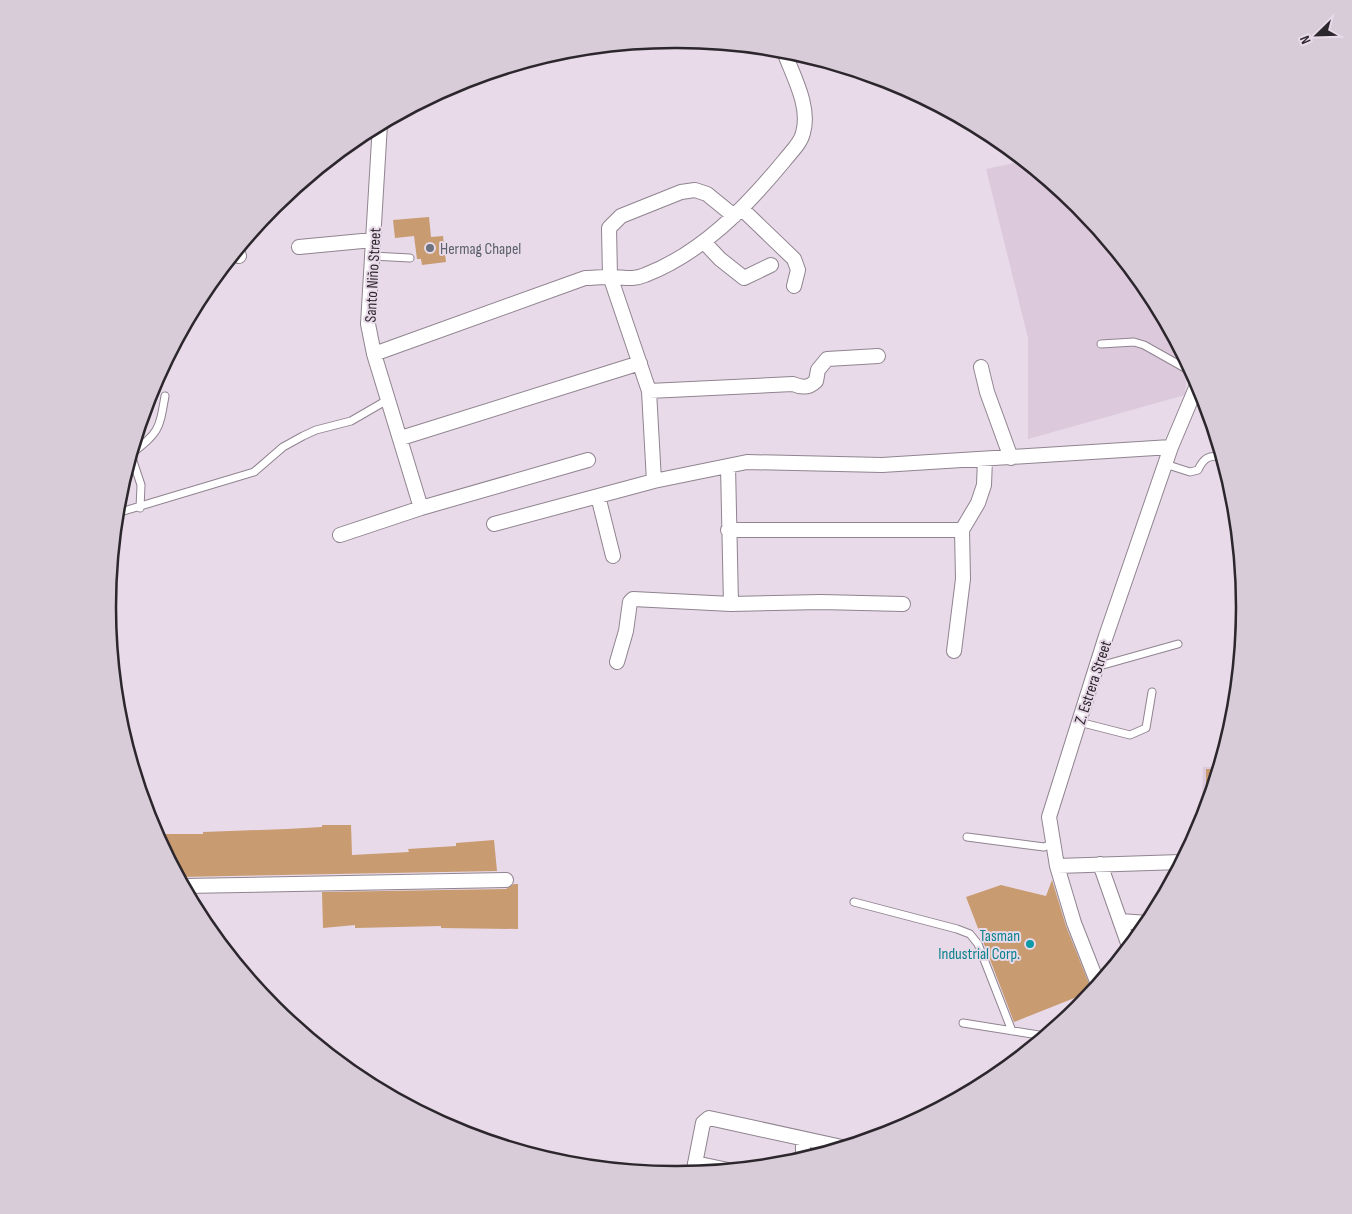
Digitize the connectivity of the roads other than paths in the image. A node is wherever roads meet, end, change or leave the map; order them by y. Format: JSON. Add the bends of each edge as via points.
{"nodes":[{"id":1,"x":786,"y":58,"type":"edge"},
{"id":2,"x":379,"y":133,"type":"edge"},
{"id":3,"x":738,"y":212,"type":"junction"},
{"id":4,"x":373,"y":240,"type":"junction"},
{"id":5,"x":704,"y":242,"type":"junction"},
{"id":6,"x":299,"y":247,"type":"dead end"},
{"id":7,"x":372,"y":256,"type":"junction"},
{"id":8,"x":410,"y":258,"type":"dead end"},
{"id":9,"x":771,"y":265,"type":"dead end"},
{"id":10,"x":610,"y":276,"type":"junction"},
{"id":11,"x":794,"y":286,"type":"dead end"},
{"id":12,"x":1101,"y":344,"type":"dead end"},
{"id":13,"x":374,"y":354,"type":"junction"},
{"id":14,"x":878,"y":356,"type":"dead end"},
{"id":15,"x":640,"y":363,"type":"junction"},
{"id":16,"x":981,"y":366,"type":"dead end"},
{"id":17,"x":1181,"y":366,"type":"edge"},
{"id":18,"x":649,"y":391,"type":"junction"},
{"id":19,"x":1193,"y":394,"type":"edge"},
{"id":20,"x":165,"y":396,"type":"dead end"},
{"id":21,"x":389,"y":399,"type":"junction"},
{"id":22,"x":401,"y":438,"type":"junction"},
{"id":23,"x":141,"y":446,"type":"edge"},
{"id":24,"x":1171,"y":447,"type":"junction"},
{"id":25,"x":1214,"y":456,"type":"edge"},
{"id":26,"x":1011,"y":458,"type":"junction"},
{"id":27,"x":985,"y":459,"type":"junction"},
{"id":28,"x":588,"y":460,"type":"dead end"},
{"id":29,"x":1165,"y":464,"type":"junction"},
{"id":30,"x":135,"y":466,"type":"edge"},
{"id":31,"x":728,"y":466,"type":"junction"},
{"id":32,"x":654,"y":481,"type":"junction"},
{"id":33,"x":598,"y":496,"type":"junction"},
{"id":34,"x":140,"y":508,"type":"junction"},
{"id":35,"x":421,"y":508,"type":"junction"},
{"id":36,"x":125,"y":511,"type":"edge"},
{"id":37,"x":494,"y":524,"type":"dead end"},
{"id":38,"x":728,"y":530,"type":"junction"},
{"id":39,"x":962,"y":530,"type":"junction"},
{"id":40,"x":340,"y":535,"type":"dead end"},
{"id":41,"x":613,"y":556,"type":"dead end"},
{"id":42,"x":731,"y":604,"type":"junction"},
{"id":43,"x":903,"y":604,"type":"dead end"},
{"id":44,"x":1178,"y":644,"type":"dead end"},
{"id":45,"x":954,"y":651,"type":"dead end"},
{"id":46,"x":617,"y":662,"type":"dead end"},
{"id":47,"x":1096,"y":667,"type":"junction"},
{"id":48,"x":1152,"y":692,"type":"dead end"},
{"id":49,"x":1079,"y":722,"type":"junction"},
{"id":50,"x":967,"y":837,"type":"dead end"},
{"id":51,"x":1052,"y":844,"type":"junction"},
{"id":52,"x":1174,"y":862,"type":"edge"},
{"id":53,"x":1100,"y":864,"type":"junction"},
{"id":54,"x":1057,"y":866,"type":"junction"},
{"id":55,"x":506,"y":880,"type":"dead end"},
{"id":56,"x":190,"y":886,"type":"edge"},
{"id":57,"x":854,"y":902,"type":"dead end"},
{"id":58,"x":1120,"y":921,"type":"junction"},
{"id":59,"x":1138,"y":922,"type":"edge"},
{"id":60,"x":1126,"y":939,"type":"edge"},
{"id":61,"x":1095,"y":978,"type":"edge"},
{"id":62,"x":963,"y":1023,"type":"dead end"},
{"id":63,"x":1012,"y":1031,"type":"junction"},
{"id":64,"x":1037,"y":1035,"type":"edge"},
{"id":65,"x":803,"y":1139,"type":"junction"},
{"id":66,"x":828,"y":1145,"type":"edge"},
{"id":67,"x":803,"y":1152,"type":"edge"},
{"id":68,"x":694,"y":1166,"type":"edge"}],
"edges":[{"from":1,"to":3,"type":"street","via":[[805,116],[803,134]]},
{"from":2,"to":4,"type":"street","name":"Santo Niño Street"},
{"from":3,"to":5,"type":"street"},
{"from":3,"to":10,"type":"street","via":[[695,190],[681,192],[621,216],[609,228]]},
{"from":3,"to":11,"type":"street","via":[[794,259],[798,270]]},
{"from":4,"to":6,"type":"street"},
{"from":4,"to":7,"type":"street","name":"Santo Niño Street"},
{"from":5,"to":9,"type":"street","via":[[744,278]]},
{"from":5,"to":10,"type":"street","via":[[643,276],[627,280]]},
{"from":7,"to":8,"type":"lane"},
{"from":7,"to":13,"type":"street","name":"Santo Niño Street","via":[[368,324]]},
{"from":10,"to":13,"type":"street","via":[[585,278]]},
{"from":10,"to":15,"type":"street"},
{"from":12,"to":17,"type":"lane","via":[[1134,342]]},
{"from":13,"to":21,"type":"street","name":"Santo Niño Street"},
{"from":14,"to":18,"type":"street","via":[[827,359],[810,386],[793,384]]},
{"from":15,"to":18,"type":"street"},
{"from":15,"to":22,"type":"street"},
{"from":16,"to":26,"type":"street"},
{"from":18,"to":32,"type":"street"},
{"from":19,"to":24,"type":"street","name":"Z. Estrera Street"},
{"from":20,"to":23,"type":"lane","via":[[156,433]]},
{"from":21,"to":22,"type":"street","name":"Santo Niño Street"},
{"from":21,"to":34,"type":"lane","via":[[351,421],[303,436],[283,447],[254,472]]},
{"from":22,"to":35,"type":"street","name":"Santo Niño Street"},
{"from":24,"to":26,"type":"street"},
{"from":24,"to":29,"type":"street","name":"Z. Estrera Street"},
{"from":25,"to":29,"type":"lane","via":[[1207,457],[1198,470],[1190,472]]},
{"from":26,"to":27,"type":"street"},
{"from":27,"to":31,"type":"street","via":[[882,464],[747,462]]},
{"from":27,"to":39,"type":"street","via":[[984,485],[978,503]]},
{"from":28,"to":35,"type":"street"},
{"from":29,"to":47,"type":"street","name":"Z. Estrera Street"},
{"from":30,"to":34,"type":"lane","via":[[141,485]]},
{"from":31,"to":32,"type":"street"},
{"from":31,"to":38,"type":"street"},
{"from":32,"to":33,"type":"street"},
{"from":33,"to":37,"type":"street"},
{"from":33,"to":41,"type":"street"},
{"from":34,"to":36,"type":"lane"},
{"from":35,"to":40,"type":"street"},
{"from":38,"to":39,"type":"street"},
{"from":38,"to":42,"type":"street"},
{"from":39,"to":45,"type":"street","via":[[963,580]]},
{"from":42,"to":43,"type":"street"},
{"from":42,"to":46,"type":"street","via":[[633,599]]},
{"from":44,"to":47,"type":"lane"},
{"from":47,"to":49,"type":"street","name":"Z. Estrera Street"},
{"from":48,"to":49,"type":"lane","via":[[1146,728],[1140,732],[1130,735]]},
{"from":49,"to":51,"type":"street","name":"Z. Estrera Street","via":[[1049,817]]},
{"from":50,"to":51,"type":"lane","via":[[1044,847]]},
{"from":51,"to":54,"type":"street","name":"Z. Estrera Street"},
{"from":52,"to":53,"type":"street"},
{"from":53,"to":54,"type":"street"},
{"from":53,"to":58,"type":"street"},
{"from":54,"to":61,"type":"street","name":"Z. Estrera Street","via":[[1074,923]]},
{"from":55,"to":56,"type":"street"},
{"from":57,"to":63,"type":"lane","via":[[970,934],[978,944]]},
{"from":58,"to":59,"type":"street"},
{"from":58,"to":60,"type":"street"},
{"from":62,"to":63,"type":"lane"},
{"from":63,"to":64,"type":"lane"},
{"from":65,"to":66,"type":"street"},
{"from":65,"to":67,"type":"street"},
{"from":65,"to":68,"type":"street","via":[[709,1118],[703,1123]]}]}
